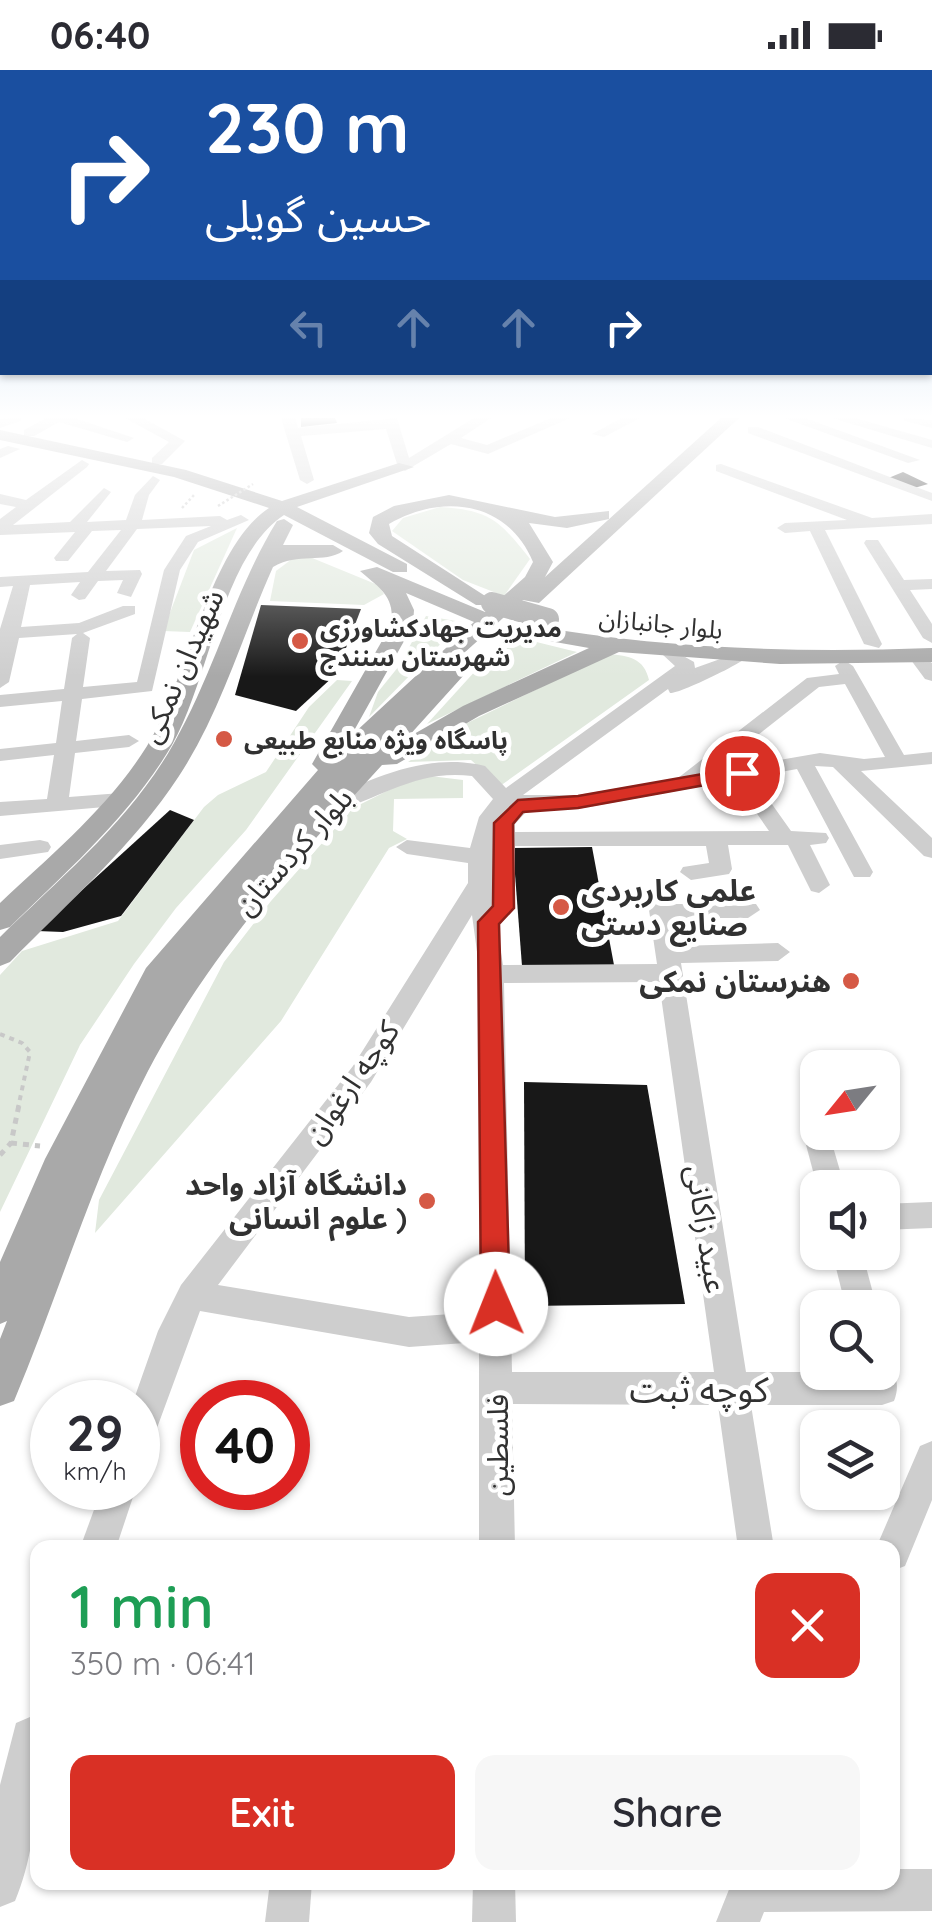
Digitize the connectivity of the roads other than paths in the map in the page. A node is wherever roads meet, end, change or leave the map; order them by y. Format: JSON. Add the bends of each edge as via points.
{"nodes":[{"id":1,"x":96,"y":504,"type":"edge"},
{"id":2,"x":139,"y":504,"type":"edge"},
{"id":3,"x":245,"y":504,"type":"edge"},
{"id":4,"x":258,"y":504,"type":"edge"},
{"id":5,"x":328,"y":504,"type":"edge"},
{"id":6,"x":363,"y":504,"type":"edge"},
{"id":7,"x":404,"y":504,"type":"edge"},
{"id":8,"x":424,"y":504,"type":"edge"},
{"id":9,"x":458,"y":504,"type":"edge"},
{"id":10,"x":485,"y":504,"type":"edge"},
{"id":11,"x":618,"y":504,"type":"edge"},
{"id":12,"x":623,"y":504,"type":"edge"},
{"id":13,"x":823,"y":504,"type":"edge"},
{"id":14,"x":917,"y":504,"type":"edge"},
{"id":15,"x":30,"y":505,"type":"edge"},
{"id":16,"x":602,"y":514,"type":"junction"},
{"id":17,"x":284,"y":516,"type":"junction"},
{"id":18,"x":932,"y":519,"type":"edge"},
{"id":19,"x":241,"y":520,"type":"junction"},
{"id":20,"x":888,"y":520,"type":"junction"},
{"id":21,"x":866,"y":521,"type":"junction"},
{"id":22,"x":132,"y":524,"type":"junction"},
{"id":23,"x":815,"y":526,"type":"junction"},
{"id":24,"x":81,"y":527,"type":"junction"},
{"id":25,"x":784,"y":528,"type":"dead end"},
{"id":26,"x":0,"y":529,"type":"edge"},
{"id":27,"x":39,"y":529,"type":"junction"},
{"id":28,"x":872,"y":543,"type":"dead end"},
{"id":29,"x":333,"y":550,"type":"junction"},
{"id":30,"x":19,"y":551,"type":"dead end"},
{"id":31,"x":62,"y":558,"type":"dead end"},
{"id":32,"x":261,"y":566,"type":"junction"},
{"id":33,"x":92,"y":576,"type":"junction"},
{"id":34,"x":22,"y":580,"type":"junction"},
{"id":35,"x":533,"y":580,"type":"junction"},
{"id":36,"x":0,"y":582,"type":"edge"},
{"id":37,"x":389,"y":582,"type":"junction"},
{"id":38,"x":932,"y":584,"type":"edge"},
{"id":39,"x":902,"y":585,"type":"junction"},
{"id":40,"x":79,"y":595,"type":"dead end"},
{"id":41,"x":484,"y":607,"type":"junction"},
{"id":42,"x":538,"y":625,"type":"junction"},
{"id":43,"x":7,"y":634,"type":"edge"},
{"id":44,"x":80,"y":638,"type":"dead end"},
{"id":45,"x":873,"y":644,"type":"junction"},
{"id":46,"x":614,"y":648,"type":"junction"},
{"id":47,"x":928,"y":648,"type":"edge"},
{"id":48,"x":672,"y":654,"type":"junction"},
{"id":49,"x":738,"y":658,"type":"junction"},
{"id":50,"x":845,"y":669,"type":"junction"},
{"id":51,"x":932,"y":675,"type":"edge"},
{"id":52,"x":0,"y":682,"type":"edge"},
{"id":53,"x":74,"y":694,"type":"junction"},
{"id":54,"x":0,"y":701,"type":"edge"},
{"id":55,"x":129,"y":741,"type":"dead end"},
{"id":56,"x":64,"y":748,"type":"junction"},
{"id":57,"x":0,"y":755,"type":"edge"},
{"id":58,"x":932,"y":758,"type":"edge"},
{"id":59,"x":803,"y":762,"type":"junction"},
{"id":60,"x":840,"y":762,"type":"junction"},
{"id":61,"x":898,"y":762,"type":"junction"},
{"id":62,"x":364,"y":773,"type":"junction"},
{"id":63,"x":397,"y":775,"type":"junction"},
{"id":64,"x":682,"y":784,"type":"junction"},
{"id":65,"x":121,"y":800,"type":"junction"},
{"id":66,"x":319,"y":801,"type":"junction"},
{"id":67,"x":511,"y":802,"type":"junction"},
{"id":68,"x":57,"y":805,"type":"junction"},
{"id":69,"x":762,"y":805,"type":"dead end"},
{"id":70,"x":0,"y":810,"type":"edge"},
{"id":71,"x":715,"y":837,"type":"junction"},
{"id":72,"x":799,"y":837,"type":"junction"},
{"id":73,"x":502,"y":839,"type":"junction"},
{"id":74,"x":40,"y":846,"type":"dead end"},
{"id":75,"x":407,"y":846,"type":"dead end"},
{"id":76,"x":932,"y":851,"type":"edge"},
{"id":77,"x":0,"y":852,"type":"edge"},
{"id":78,"x":480,"y":870,"type":"junction"},
{"id":79,"x":691,"y":872,"type":"dead end"},
{"id":80,"x":862,"y":872,"type":"dead end"},
{"id":81,"x":820,"y":885,"type":"dead end"},
{"id":82,"x":5,"y":910,"type":"edge"},
{"id":83,"x":748,"y":910,"type":"dead end"},
{"id":84,"x":488,"y":922,"type":"junction"},
{"id":85,"x":778,"y":952,"type":"dead end"},
{"id":86,"x":0,"y":955,"type":"edge"},
{"id":87,"x":666,"y":964,"type":"junction"},
{"id":88,"x":492,"y":974,"type":"junction"},
{"id":89,"x":932,"y":1215,"type":"edge"},
{"id":90,"x":900,"y":1216,"type":"edge"},
{"id":91,"x":192,"y":1296,"type":"junction"},
{"id":92,"x":0,"y":1306,"type":"edge"},
{"id":93,"x":496,"y":1326,"type":"junction"},
{"id":94,"x":157,"y":1380,"type":"edge"},
{"id":95,"x":0,"y":1387,"type":"edge"},
{"id":96,"x":498,"y":1388,"type":"junction"},
{"id":97,"x":732,"y":1390,"type":"junction"},
{"id":98,"x":800,"y":1390,"type":"edge"},
{"id":99,"x":932,"y":1458,"type":"edge"},
{"id":100,"x":111,"y":1510,"type":"edge"},
{"id":101,"x":101,"y":1540,"type":"edge"},
{"id":102,"x":498,"y":1540,"type":"edge"},
{"id":103,"x":755,"y":1540,"type":"edge"},
{"id":104,"x":897,"y":1540,"type":"edge"},
{"id":105,"x":30,"y":1752,"type":"edge"},
{"id":106,"x":0,"y":1886,"type":"edge"},
{"id":107,"x":290,"y":1890,"type":"edge"},
{"id":108,"x":494,"y":1890,"type":"edge"},
{"id":109,"x":932,"y":1890,"type":"edge"},
{"id":110,"x":748,"y":1898,"type":"edge"},
{"id":111,"x":287,"y":1922,"type":"edge"},
{"id":112,"x":494,"y":1922,"type":"edge"}],
"edges":[{"from":1,"to":24,"type":"street"},
{"from":2,"to":22,"type":"street"},
{"from":3,"to":17,"type":"main road","name":"بلوار جانبازان"},
{"from":4,"to":17,"type":"main road","name":"بلوار جانبازان"},
{"from":5,"to":17,"type":"main road"},
{"from":6,"to":7,"type":"main road","via":[[374,511]]},
{"from":8,"to":41,"type":"main road","via":[[390,514],[378,533]]},
{"from":9,"to":35,"type":"main road","via":[[496,508],[521,522],[543,562]]},
{"from":10,"to":16,"type":"main road","via":[[545,522]]},
{"from":11,"to":16,"type":"main road","name":"بلوار کردستان"},
{"from":12,"to":62,"type":"main road","name":"بلوار کردستان"},
{"from":13,"to":21,"type":"street"},
{"from":14,"to":20,"type":"street"},
{"from":15,"to":26,"type":"street"},
{"from":16,"to":35,"type":"main road","name":"بلوار کردستان"},
{"from":17,"to":19,"type":"street"},
{"from":17,"to":29,"type":"main road","name":"بلوار جانبازان"},
{"from":17,"to":32,"type":"main road","name":"شهیدان نمکی"},
{"from":17,"to":41,"type":"main road","name":"بلوار جانبازان"},
{"from":17,"to":65,"type":"main road","name":"شهیدان نمکی","via":[[247,545],[162,742]]},
{"from":18,"to":20,"type":"street"},
{"from":19,"to":22,"type":"street"},
{"from":19,"to":53,"type":"street","via":[[192,539],[172,570],[145,688]]},
{"from":20,"to":21,"type":"street"},
{"from":21,"to":23,"type":"street"},
{"from":22,"to":24,"type":"street"},
{"from":22,"to":33,"type":"street"},
{"from":23,"to":25,"type":"street"},
{"from":23,"to":45,"type":"street"},
{"from":24,"to":27,"type":"street"},
{"from":24,"to":31,"type":"street"},
{"from":26,"to":27,"type":"street"},
{"from":27,"to":30,"type":"street"},
{"from":28,"to":39,"type":"street"},
{"from":29,"to":32,"type":"main road","via":[[287,550]]},
{"from":29,"to":37,"type":"main road","name":"بلوار جانبازان"},
{"from":32,"to":86,"type":"main road","name":"شهیدان نمکی","via":[[188,742],[147,805]]},
{"from":33,"to":34,"type":"street"},
{"from":33,"to":40,"type":"street"},
{"from":33,"to":43,"type":"street","via":[[134,574],[127,602],[82,628]]},
{"from":34,"to":36,"type":"street"},
{"from":34,"to":43,"type":"street"},
{"from":35,"to":66,"type":"main road","name":"بلوار کردستان","via":[[406,694]]},
{"from":37,"to":41,"type":"main road","name":"بلوار جانبازان"},
{"from":37,"to":66,"type":"main road","via":[[404,610],[402,626]]},
{"from":38,"to":39,"type":"street"},
{"from":39,"to":47,"type":"street"},
{"from":41,"to":42,"type":"main road","name":"بلوار جانبازان"},
{"from":42,"to":45,"type":"main road","name":"بلوار جانبازان","via":[[682,642]]},
{"from":42,"to":46,"type":"main road","name":"بلوار جانبازان"},
{"from":43,"to":52,"type":"street"},
{"from":44,"to":53,"type":"street"},
{"from":45,"to":47,"type":"main road","name":"بلوار جانبازان"},
{"from":46,"to":48,"type":"main road","name":"بلوار جانبازان"},
{"from":46,"to":62,"type":"main road","via":[[471,711]]},
{"from":47,"to":50,"type":"main road","name":"بلوار جانبازان"},
{"from":47,"to":51,"type":"street"},
{"from":48,"to":49,"type":"main road","name":"بلوار جانبازان"},
{"from":48,"to":67,"type":"street","name":"فلسطین","via":[[686,666],[679,674]]},
{"from":49,"to":50,"type":"main road","name":"بلوار جانبازان"},
{"from":49,"to":67,"type":"street","name":"فلسطین","via":[[704,670]]},
{"from":50,"to":61,"type":"street"},
{"from":50,"to":64,"type":"street","via":[[814,682]]},
{"from":53,"to":54,"type":"street"},
{"from":53,"to":56,"type":"street"},
{"from":55,"to":56,"type":"street"},
{"from":56,"to":57,"type":"street"},
{"from":56,"to":68,"type":"street"},
{"from":58,"to":61,"type":"street"},
{"from":59,"to":60,"type":"street"},
{"from":59,"to":64,"type":"street"},
{"from":59,"to":80,"type":"street"},
{"from":60,"to":61,"type":"street"},
{"from":60,"to":76,"type":"street"},
{"from":62,"to":63,"type":"street"},
{"from":62,"to":66,"type":"main road","name":"بلوار کردستان"},
{"from":63,"to":66,"type":"street"},
{"from":63,"to":67,"type":"street","via":[[443,767],[478,770]]},
{"from":64,"to":67,"type":"street","via":[[578,802]]},
{"from":65,"to":68,"type":"street"},
{"from":65,"to":82,"type":"main road","name":"شهیدان نمکی"},
{"from":66,"to":92,"type":"main road","name":"بلوار کردستان","via":[[156,976],[57,1169]]},
{"from":66,"to":95,"type":"main road","name":"بلوار کردستان","via":[[157,1026],[96,1149]]},
{"from":67,"to":73,"type":"street","name":"فلسطین"},
{"from":67,"to":78,"type":"street","name":"فلسطین","via":[[487,819]]},
{"from":68,"to":70,"type":"street"},
{"from":69,"to":72,"type":"street"},
{"from":71,"to":72,"type":"street"},
{"from":71,"to":73,"type":"street"},
{"from":71,"to":79,"type":"street","via":[[721,869]]},
{"from":72,"to":81,"type":"street"},
{"from":73,"to":84,"type":"street","name":"فلسطین","via":[[503,908]]},
{"from":74,"to":77,"type":"street"},
{"from":75,"to":78,"type":"street"},
{"from":78,"to":84,"type":"street","name":"فلسطین","via":[[480,906]]},
{"from":78,"to":91,"type":"street","name":"کوچه ارغوان","via":[[362,1074]]},
{"from":83,"to":87,"type":"street","name":"عبید زاکانی","via":[[661,910]]},
{"from":84,"to":88,"type":"street","name":"فلسطین"},
{"from":85,"to":87,"type":"street"},
{"from":87,"to":88,"type":"street"},
{"from":87,"to":97,"type":"street","name":"عبید زاکانی"},
{"from":88,"to":93,"type":"street","name":"فلسطین"},
{"from":89,"to":90,"type":"street"},
{"from":91,"to":93,"type":"street","via":[[409,1332]]},
{"from":91,"to":94,"type":"street","name":"کوچه ارغوان"},
{"from":93,"to":96,"type":"street","name":"فلسطین"},
{"from":96,"to":97,"type":"street","name":"کوچه ثبت"},
{"from":96,"to":102,"type":"street","name":"فلسطین"},
{"from":97,"to":98,"type":"street","name":"کوچه ثبت"},
{"from":97,"to":103,"type":"street","name":"عبید زاکانی"},
{"from":99,"to":104,"type":"street"},
{"from":100,"to":101,"type":"street"},
{"from":105,"to":106,"type":"street"},
{"from":107,"to":111,"type":"street"},
{"from":108,"to":112,"type":"street"},
{"from":109,"to":110,"type":"street"}]}
